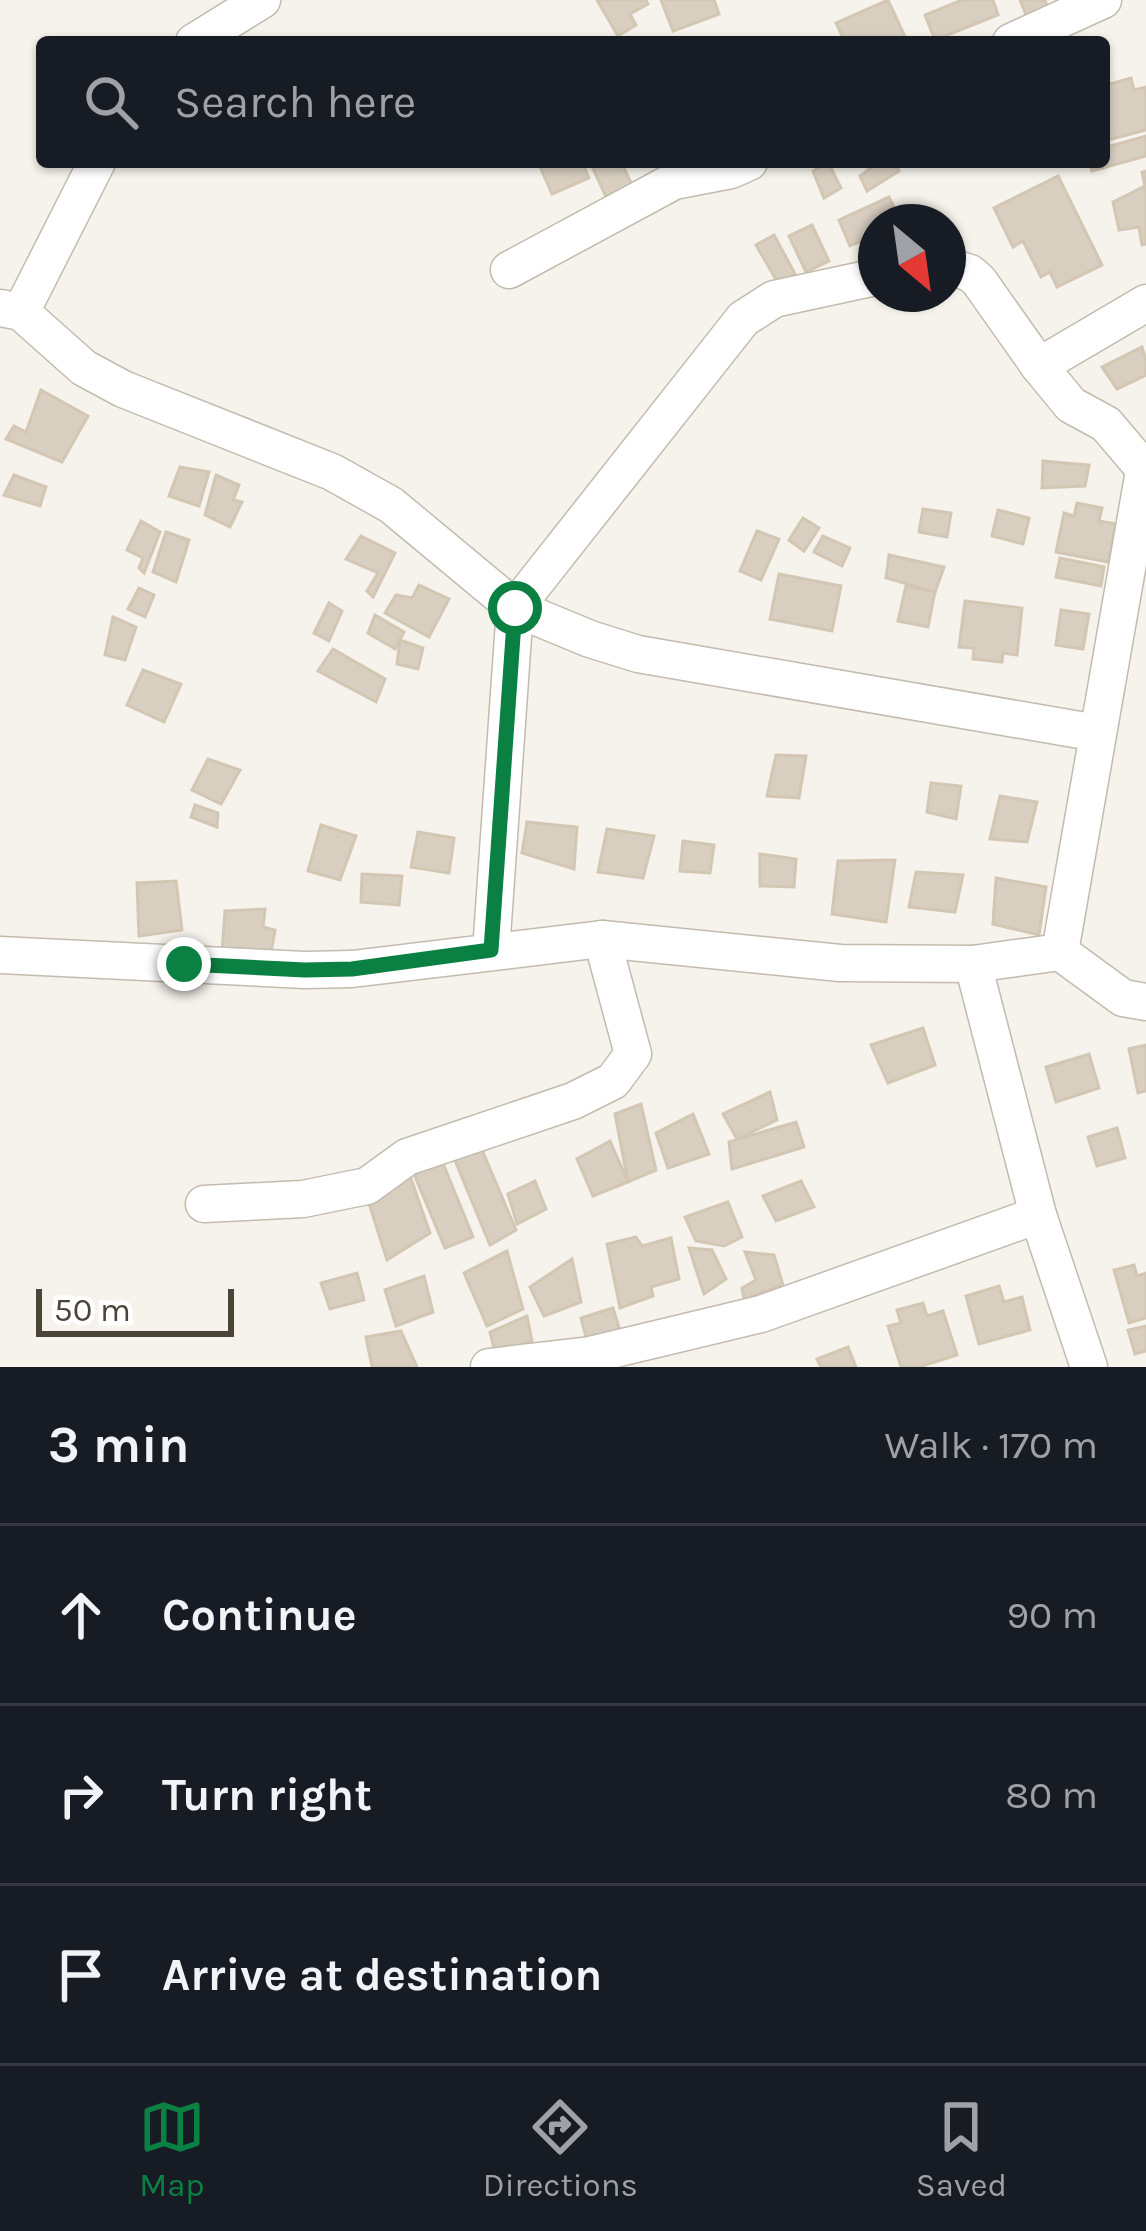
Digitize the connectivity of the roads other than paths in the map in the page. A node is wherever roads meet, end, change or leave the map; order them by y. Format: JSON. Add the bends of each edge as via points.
{"nodes":[{"id":1,"x":262,"y":0,"type":"edge"},
{"id":2,"x":1103,"y":0,"type":"edge"},
{"id":3,"x":202,"y":36,"type":"edge"},
{"id":4,"x":1024,"y":36,"type":"edge"},
{"id":5,"x":93,"y":168,"type":"edge"},
{"id":6,"x":736,"y":168,"type":"edge"},
{"id":7,"x":509,"y":270,"type":"dead end"},
{"id":8,"x":966,"y":272,"type":"edge"},
{"id":9,"x":858,"y":282,"type":"edge"},
{"id":10,"x":1146,"y":303,"type":"edge"},
{"id":11,"x":10,"y":310,"type":"edge"},
{"id":12,"x":1039,"y":366,"type":"junction"},
{"id":13,"x":1145,"y":471,"type":"edge"},
{"id":14,"x":515,"y":608,"type":"junction"},
{"id":15,"x":1097,"y":733,"type":"junction"},
{"id":16,"x":602,"y":939,"type":"junction"},
{"id":17,"x":491,"y":950,"type":"junction"},
{"id":18,"x":1060,"y":952,"type":"junction"},
{"id":19,"x":0,"y":955,"type":"edge"},
{"id":20,"x":973,"y":964,"type":"junction"},
{"id":21,"x":1146,"y":1002,"type":"edge"},
{"id":22,"x":204,"y":1204,"type":"dead end"},
{"id":23,"x":1038,"y":1215,"type":"junction"},
{"id":24,"x":490,"y":1367,"type":"edge"},
{"id":25,"x":1089,"y":1367,"type":"edge"}],
"edges":[{"from":1,"to":3,"type":"street"},
{"from":2,"to":4,"type":"street"},
{"from":5,"to":11,"type":"street"},
{"from":6,"to":7,"type":"street","via":[[674,181]]},
{"from":8,"to":12,"type":"street"},
{"from":9,"to":14,"type":"street","via":[[774,298],[742,320]]},
{"from":10,"to":12,"type":"street"},
{"from":11,"to":14,"type":"street","via":[[123,389],[332,472],[391,505]]},
{"from":12,"to":13,"type":"street"},
{"from":13,"to":15,"type":"street"},
{"from":14,"to":15,"type":"street","via":[[638,654]]},
{"from":14,"to":17,"type":"street"},
{"from":15,"to":18,"type":"street"},
{"from":16,"to":17,"type":"street"},
{"from":16,"to":20,"type":"street","via":[[840,963]]},
{"from":16,"to":22,"type":"street","via":[[633,1054],[614,1081],[407,1157],[367,1186]]},
{"from":17,"to":19,"type":"street","via":[[305,970]]},
{"from":18,"to":20,"type":"street"},
{"from":18,"to":21,"type":"street","via":[[1123,998]]},
{"from":20,"to":23,"type":"street"},
{"from":23,"to":24,"type":"street","via":[[761,1314],[590,1355]]},
{"from":23,"to":25,"type":"street"}]}
